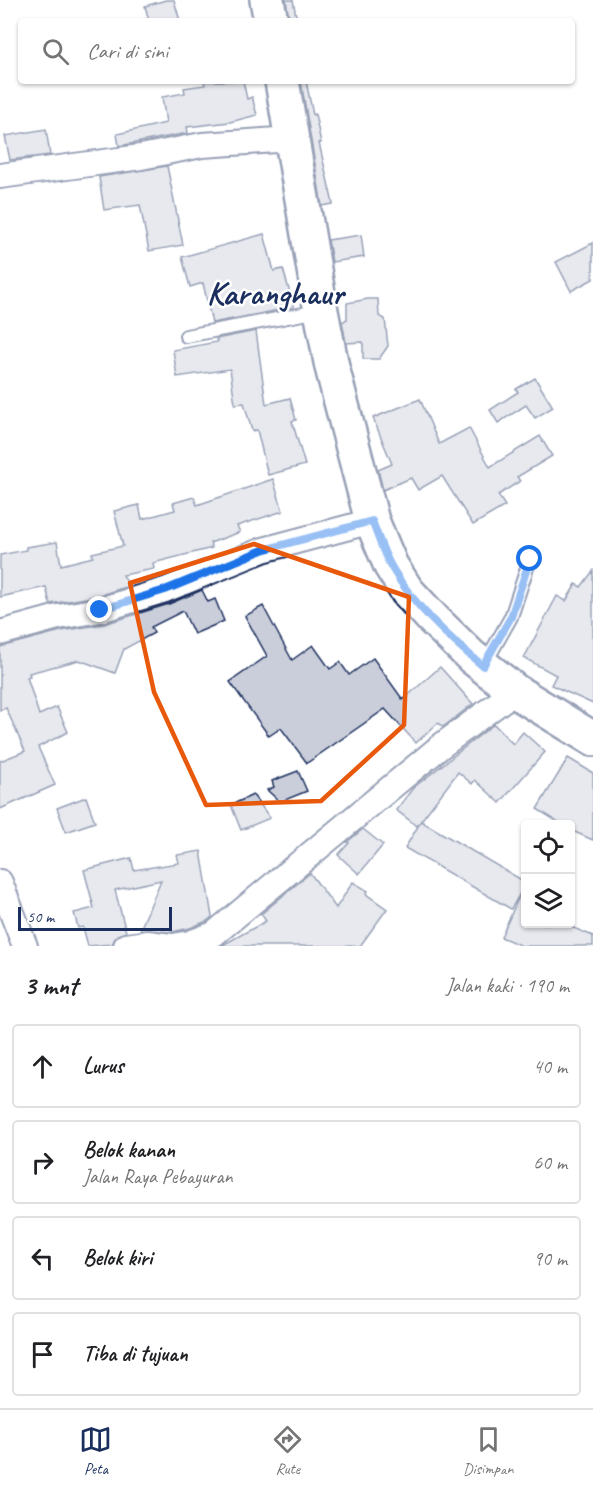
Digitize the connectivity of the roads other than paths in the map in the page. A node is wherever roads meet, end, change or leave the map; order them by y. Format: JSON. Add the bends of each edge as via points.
{"nodes":[{"id":1,"x":267,"y":0,"type":"edge"},
{"id":2,"x":270,"y":18,"type":"edge"},
{"id":3,"x":283,"y":84,"type":"edge"},
{"id":4,"x":293,"y":139,"type":"junction"},
{"id":5,"x":0,"y":176,"type":"edge"},
{"id":6,"x":321,"y":311,"type":"junction"},
{"id":7,"x":186,"y":336,"type":"dead end"},
{"id":8,"x":372,"y":521,"type":"junction"},
{"id":9,"x":530,"y":559,"type":"dead end"},
{"id":10,"x":0,"y":633,"type":"edge"},
{"id":11,"x":483,"y":666,"type":"junction"},
{"id":12,"x":515,"y":691,"type":"junction"},
{"id":13,"x":593,"y":739,"type":"edge"},
{"id":14,"x":0,"y":882,"type":"edge"},
{"id":15,"x":25,"y":946,"type":"edge"},
{"id":16,"x":126,"y":946,"type":"edge"},
{"id":17,"x":172,"y":946,"type":"edge"}],
"edges":[{"from":1,"to":2,"type":"main road"},
{"from":3,"to":4,"type":"main road"},
{"from":4,"to":5,"type":"street","via":[[202,145]]},
{"from":4,"to":6,"type":"main road"},
{"from":6,"to":7,"type":"lane"},
{"from":6,"to":8,"type":"main road"},
{"from":8,"to":10,"type":"street","via":[[263,550],[165,590],[100,610]]},
{"from":8,"to":11,"type":"main road","via":[[391,566],[407,591]]},
{"from":9,"to":11,"type":"lane","via":[[511,617]]},
{"from":11,"to":12,"type":"main road"},
{"from":12,"to":13,"type":"main road"},
{"from":12,"to":17,"type":"street","via":[[441,746],[214,934]]},
{"from":14,"to":15,"type":"street"},
{"from":16,"to":17,"type":"street"}]}
